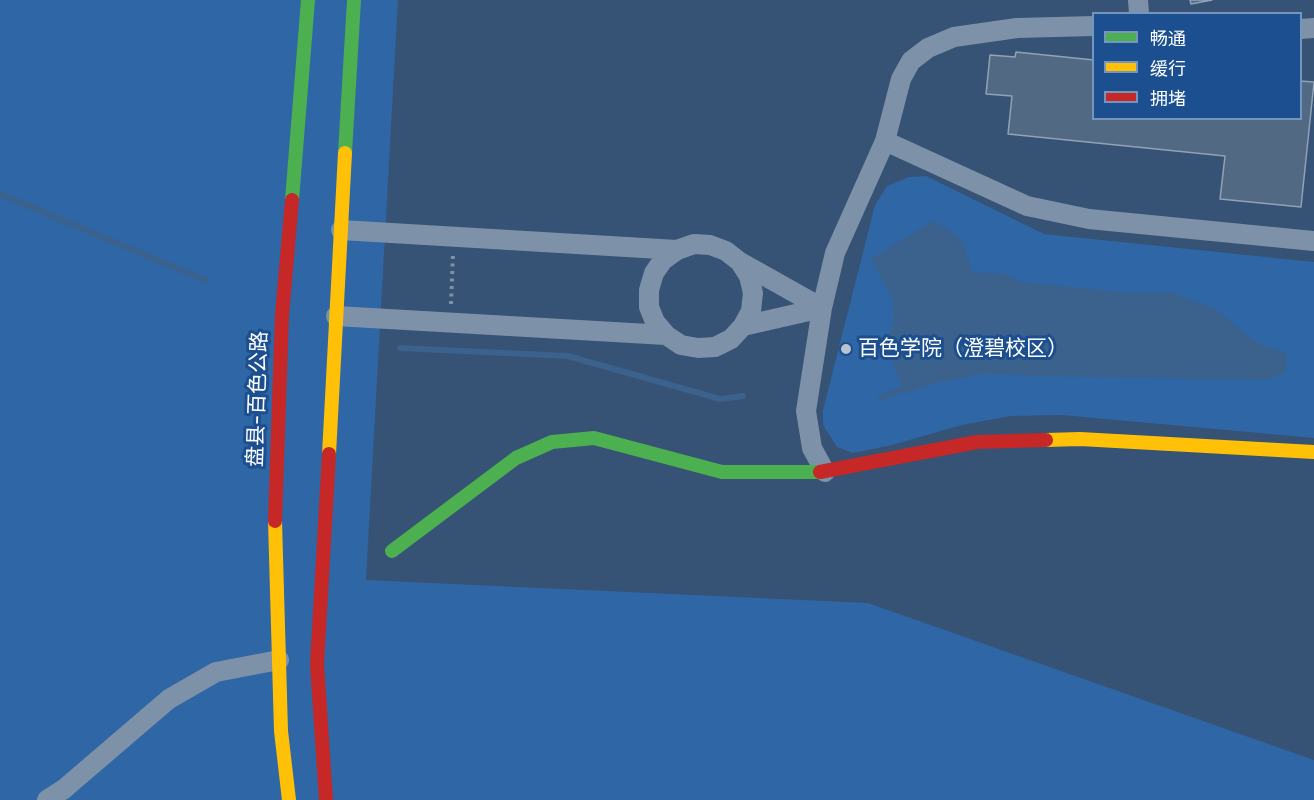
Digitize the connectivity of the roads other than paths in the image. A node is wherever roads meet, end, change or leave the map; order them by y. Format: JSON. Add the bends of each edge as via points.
{"nodes":[{"id":1,"x":308,"y":0,"type":"edge"},
{"id":2,"x":354,"y":0,"type":"edge"},
{"id":3,"x":1092,"y":26,"type":"edge"},
{"id":4,"x":885,"y":141,"type":"junction"},
{"id":5,"x":341,"y":230,"type":"junction"},
{"id":6,"x":1314,"y":241,"type":"edge"},
{"id":7,"x":677,"y":250,"type":"junction"},
{"id":8,"x":740,"y":262,"type":"junction"},
{"id":9,"x":822,"y":308,"type":"junction"},
{"id":10,"x":336,"y":316,"type":"junction"},
{"id":11,"x":744,"y":326,"type":"junction"},
{"id":12,"x":666,"y":335,"type":"junction"},
{"id":13,"x":1314,"y":453,"type":"edge"},
{"id":14,"x":825,"y":472,"type":"junction"},
{"id":15,"x":392,"y":551,"type":"dead end"},
{"id":16,"x":279,"y":660,"type":"junction"},
{"id":17,"x":47,"y":800,"type":"edge"},
{"id":18,"x":289,"y":800,"type":"edge"},
{"id":19,"x":327,"y":800,"type":"edge"}],
"edges":[{"from":1,"to":16,"type":"main road","name":"盘县-百色公路","via":[[282,315],[275,507]]},
{"from":2,"to":5,"type":"main road"},
{"from":3,"to":4,"type":"street","via":[[1006,30],[954,37],[927,48],[911,61],[901,79]]},
{"from":4,"to":6,"type":"street","via":[[1027,206],[1089,219]]},
{"from":4,"to":9,"type":"street","via":[[835,254]]},
{"from":5,"to":7,"type":"street"},
{"from":5,"to":10,"type":"main road"},
{"from":7,"to":8,"type":"street","via":[[694,244],[710,245]]},
{"from":7,"to":12,"type":"street","via":[[663,260],[649,290],[655,322]]},
{"from":8,"to":9,"type":"street"},
{"from":8,"to":11,"type":"street","via":[[753,293],[752,311]]},
{"from":9,"to":11,"type":"street"},
{"from":9,"to":14,"type":"street","via":[[807,411],[812,448]]},
{"from":10,"to":12,"type":"street"},
{"from":10,"to":19,"type":"main road","via":[[317,664]]},
{"from":11,"to":12,"type":"street","via":[[731,339],[698,348],[681,345]]},
{"from":13,"to":14,"type":"main road","via":[[1080,439],[977,442]]},
{"from":14,"to":15,"type":"main road","via":[[722,472],[594,438],[552,442],[516,458]]},
{"from":16,"to":17,"type":"street","via":[[216,672],[169,699]]},
{"from":16,"to":18,"type":"main road","name":"盘县-百色公路","via":[[281,731]]}]}
